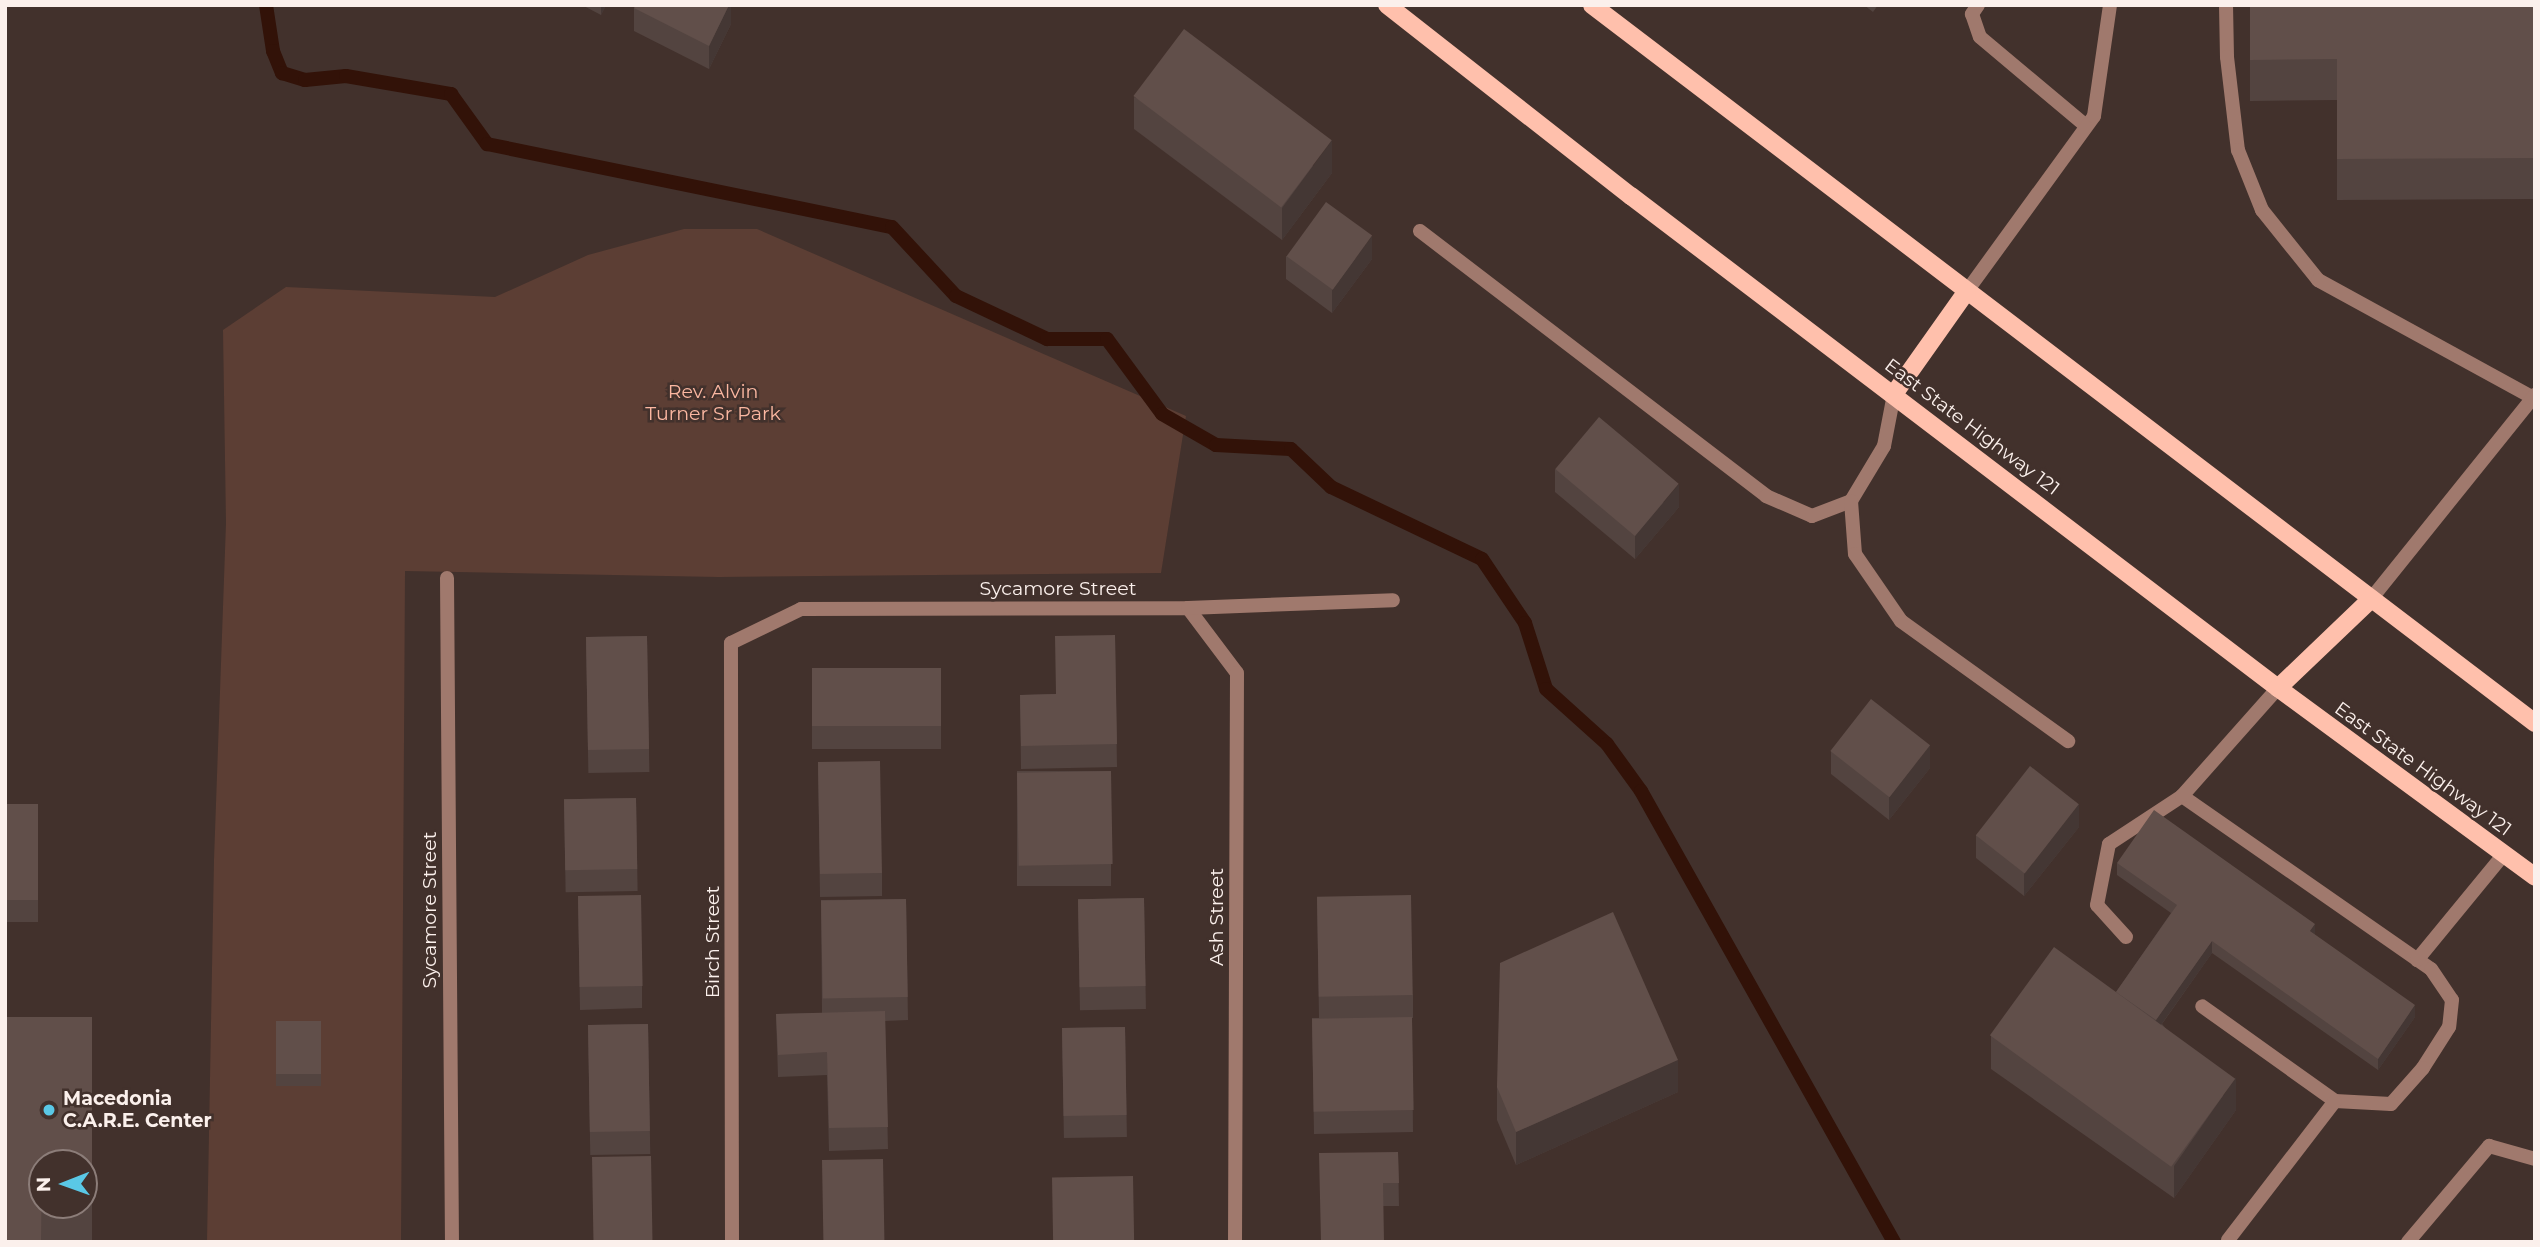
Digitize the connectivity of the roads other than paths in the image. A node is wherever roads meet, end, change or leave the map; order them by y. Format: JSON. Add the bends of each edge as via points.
{"nodes":[{"id":1,"x":1387,"y":5,"type":"edge"},
{"id":2,"x":1592,"y":5,"type":"edge"},
{"id":3,"x":1978,"y":5,"type":"edge"},
{"id":4,"x":2110,"y":5,"type":"edge"},
{"id":5,"x":2226,"y":5,"type":"edge"},
{"id":6,"x":2086,"y":126,"type":"junction"},
{"id":7,"x":1420,"y":231,"type":"dead end"},
{"id":8,"x":1967,"y":291,"type":"junction"},
{"id":9,"x":1894,"y":394,"type":"junction"},
{"id":10,"x":2534,"y":397,"type":"edge"},
{"id":11,"x":1851,"y":501,"type":"junction"},
{"id":12,"x":447,"y":578,"type":"dead end"},
{"id":13,"x":2371,"y":599,"type":"junction"},
{"id":14,"x":1393,"y":600,"type":"dead end"},
{"id":15,"x":1188,"y":608,"type":"junction"},
{"id":16,"x":731,"y":643,"type":"joint"},
{"id":17,"x":2278,"y":688,"type":"junction"},
{"id":18,"x":2535,"y":723,"type":"edge"},
{"id":19,"x":2068,"y":741,"type":"dead end"},
{"id":20,"x":2182,"y":796,"type":"junction"},
{"id":21,"x":2504,"y":854,"type":"junction"},
{"id":22,"x":2535,"y":877,"type":"edge"},
{"id":23,"x":2126,"y":937,"type":"dead end"},
{"id":24,"x":2417,"y":960,"type":"junction"},
{"id":25,"x":2202,"y":1006,"type":"dead end"},
{"id":26,"x":2335,"y":1101,"type":"junction"},
{"id":27,"x":2535,"y":1159,"type":"edge"},
{"id":28,"x":2228,"y":1240,"type":"dead end"},
{"id":29,"x":452,"y":1242,"type":"edge"},
{"id":30,"x":733,"y":1242,"type":"edge"},
{"id":31,"x":1235,"y":1242,"type":"edge"},
{"id":32,"x":2408,"y":1242,"type":"edge"}],
"edges":[{"from":1,"to":9,"type":"main road","name":"East State Highway 121"},
{"from":2,"to":8,"type":"main road"},
{"from":3,"to":6,"type":"street","via":[[1972,14],[1980,37]]},
{"from":4,"to":6,"type":"street","via":[[2094,116]]},
{"from":5,"to":10,"type":"street","via":[[2238,150],[2262,210],[2318,280]]},
{"from":6,"to":8,"type":"street"},
{"from":7,"to":11,"type":"street","via":[[1766,496],[1812,516]]},
{"from":8,"to":9,"type":"main road"},
{"from":8,"to":13,"type":"main road"},
{"from":9,"to":11,"type":"street","via":[[1884,446]]},
{"from":9,"to":17,"type":"main road","name":"East State Highway 121"},
{"from":10,"to":13,"type":"street"},
{"from":11,"to":19,"type":"street","via":[[1855,554],[1900,621]]},
{"from":12,"to":29,"type":"street","name":"Sycamore Street"},
{"from":13,"to":17,"type":"main road"},
{"from":13,"to":18,"type":"main road"},
{"from":14,"to":15,"type":"street","name":"Sycamore Street"},
{"from":15,"to":16,"type":"street","name":"Sycamore Street","via":[[801,609]]},
{"from":15,"to":31,"type":"street","name":"Ash Street","via":[[1237,673]]},
{"from":16,"to":30,"type":"street","name":"Birch Street"},
{"from":17,"to":20,"type":"street"},
{"from":17,"to":21,"type":"main road","name":"East State Highway 121"},
{"from":20,"to":23,"type":"street","via":[[2109,844],[2097,905]]},
{"from":20,"to":24,"type":"street"},
{"from":21,"to":22,"type":"main road","name":"East State Highway 121"},
{"from":21,"to":24,"type":"street"},
{"from":24,"to":26,"type":"street","via":[[2431,970],[2452,1000],[2449,1027],[2423,1068],[2391,1104]]},
{"from":25,"to":26,"type":"street"},
{"from":26,"to":28,"type":"street"},
{"from":27,"to":32,"type":"street","via":[[2489,1146]]}]}
